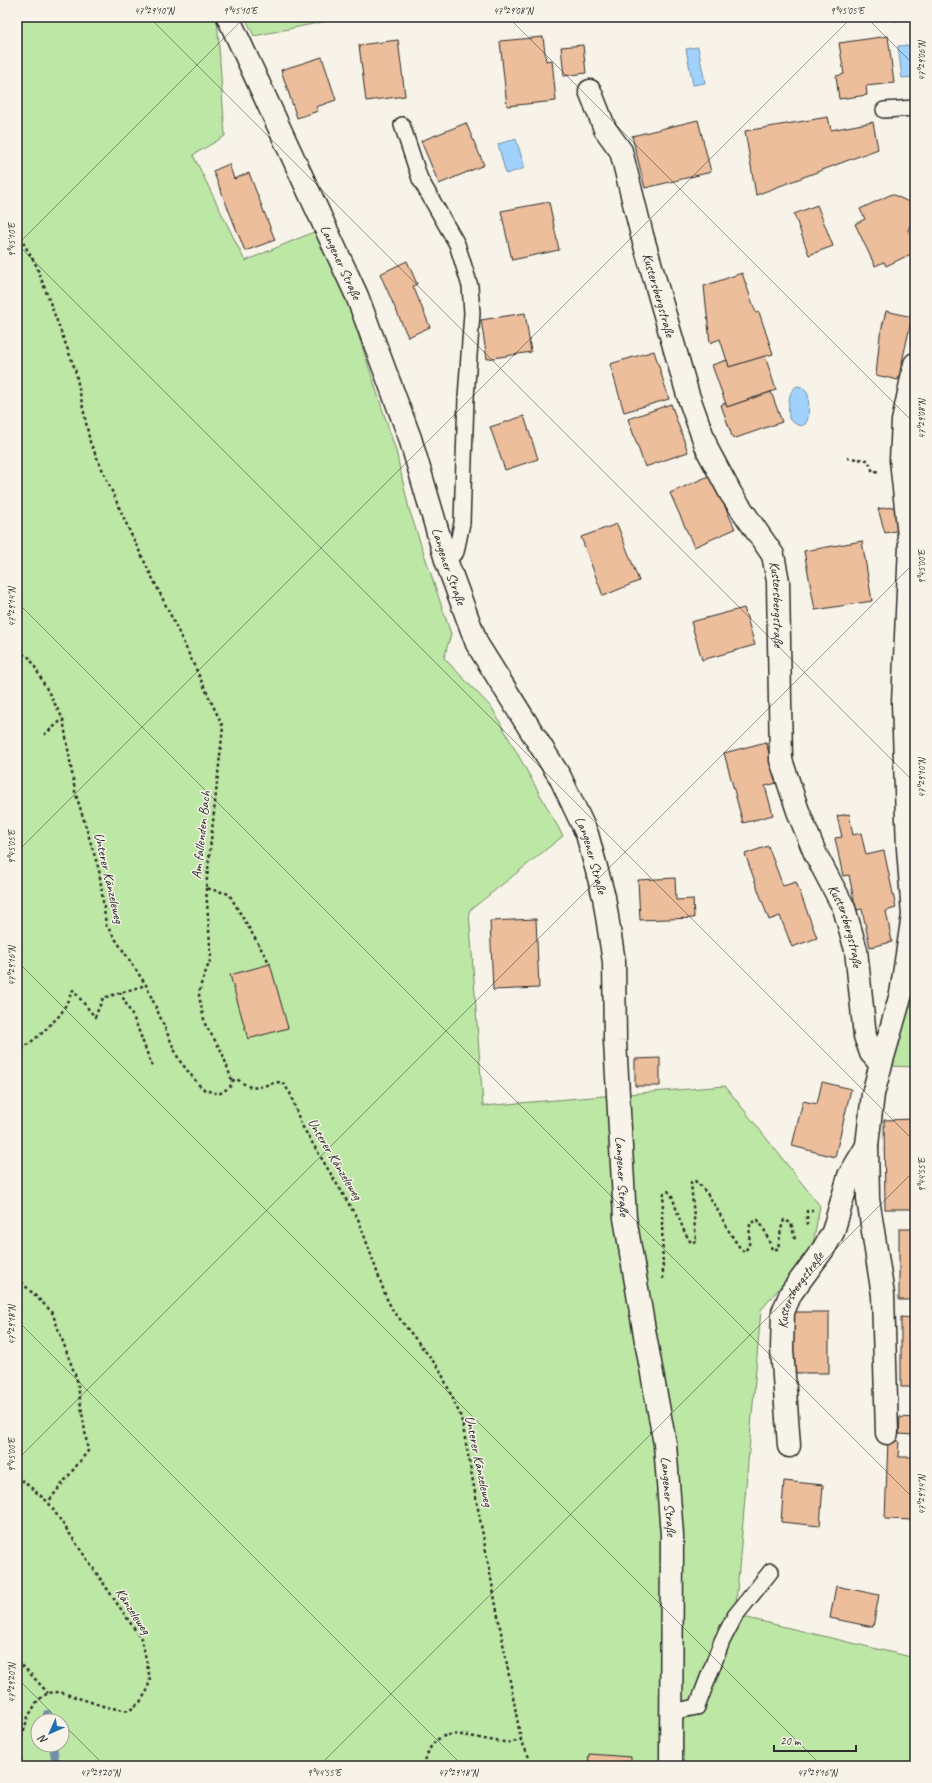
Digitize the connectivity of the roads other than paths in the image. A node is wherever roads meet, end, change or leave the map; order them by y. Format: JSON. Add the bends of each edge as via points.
{"nodes":[{"id":1,"x":228,"y":17,"type":"edge"},
{"id":2,"x":590,"y":91,"type":"dead end"},
{"id":3,"x":915,"y":108,"type":"edge"},
{"id":4,"x":884,"y":110,"type":"dead end"},
{"id":5,"x":402,"y":125,"type":"dead end"},
{"id":6,"x":915,"y":364,"type":"edge"},
{"id":7,"x":446,"y":560,"type":"junction"},
{"id":8,"x":881,"y":1064,"type":"junction"},
{"id":9,"x":867,"y":1145,"type":"junction"},
{"id":10,"x":887,"y":1433,"type":"dead end"},
{"id":11,"x":788,"y":1446,"type":"dead end"},
{"id":12,"x":771,"y":1572,"type":"dead end"},
{"id":13,"x":671,"y":1712,"type":"junction"},
{"id":14,"x":671,"y":1766,"type":"edge"}],
"edges":[{"from":1,"to":7,"type":"street","name":"Langener Straße","via":[[357,296],[410,438]]},
{"from":2,"to":8,"type":"street","name":"Kustersbergstraße","via":[[605,129],[621,151],[688,395],[708,451],[731,494],[773,555],[778,581],[780,760],[812,846],[844,908],[856,950],[865,1036],[871,1053]]},
{"from":3,"to":4,"type":"lane"},
{"from":5,"to":7,"type":"lane","via":[[420,179],[457,244],[470,286],[472,313],[462,523],[456,552]]},
{"from":6,"to":8,"type":"street","name":"Kustersbergstraße","via":[[903,422],[902,460],[910,546],[902,703],[913,915],[901,994]]},
{"from":7,"to":13,"type":"street","name":"Langener Straße","via":[[477,644],[560,777],[587,834],[604,897],[614,962],[615,1041],[625,1218],[665,1444],[672,1535]]},
{"from":8,"to":9,"type":"street","name":"Kustersbergstraße","via":[[873,1094]]},
{"from":9,"to":10,"type":"street","name":"Kustersbergstraße","via":[[868,1198],[883,1295]]},
{"from":9,"to":11,"type":"street","name":"Kustersbergstraße","via":[[849,1176],[826,1246],[791,1293],[783,1312],[782,1348]]},
{"from":12,"to":13,"type":"lane","via":[[735,1616],[722,1641],[697,1707]]},
{"from":13,"to":14,"type":"street","name":"Langener Straße"}]}
